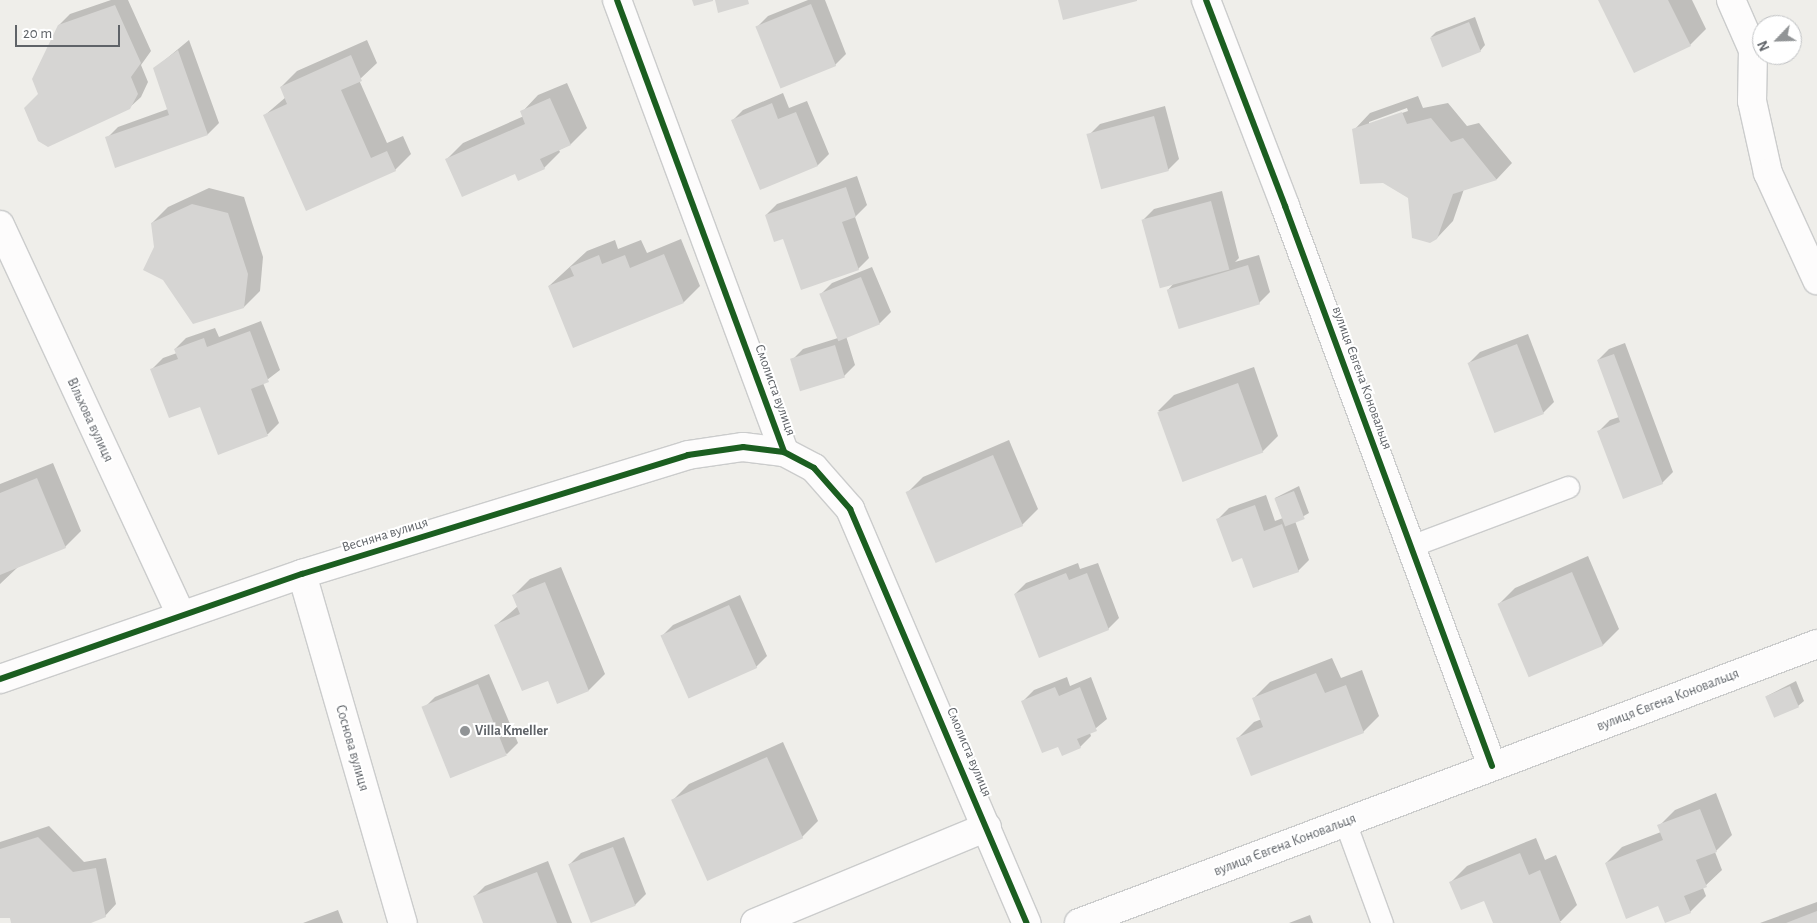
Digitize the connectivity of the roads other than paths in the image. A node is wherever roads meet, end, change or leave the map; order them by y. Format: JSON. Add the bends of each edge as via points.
{"nodes":[{"id":1,"x":616,"y":0,"type":"edge"},
{"id":2,"x":1206,"y":0,"type":"edge"},
{"id":3,"x":1731,"y":0,"type":"edge"},
{"id":4,"x":0,"y":225,"type":"edge"},
{"id":5,"x":1817,"y":280,"type":"edge"},
{"id":6,"x":784,"y":452,"type":"junction"},
{"id":7,"x":1568,"y":487,"type":"dead end"},
{"id":8,"x":1411,"y":546,"type":"junction"},
{"id":9,"x":302,"y":574,"type":"junction"},
{"id":10,"x":181,"y":615,"type":"junction"},
{"id":11,"x":1817,"y":644,"type":"edge"},
{"id":12,"x":0,"y":679,"type":"edge"},
{"id":13,"x":1492,"y":766,"type":"junction"},
{"id":14,"x":1345,"y":822,"type":"junction"},
{"id":15,"x":987,"y":827,"type":"junction"},
{"id":16,"x":403,"y":923,"type":"edge"},
{"id":17,"x":755,"y":923,"type":"edge"},
{"id":18,"x":1027,"y":923,"type":"edge"},
{"id":19,"x":1079,"y":923,"type":"edge"},
{"id":20,"x":1382,"y":923,"type":"edge"}],
"edges":[{"from":1,"to":6,"type":"street","name":"Смолиста вулиця"},
{"from":2,"to":8,"type":"street","name":"вулиця Євгена Коновальця"},
{"from":3,"to":5,"type":"street","via":[[1753,50],[1752,101],[1768,173]]},
{"from":4,"to":10,"type":"street","name":"Вільхова вулиця"},
{"from":6,"to":9,"type":"street","name":"Весняна вулиця","via":[[743,447],[688,455]]},
{"from":6,"to":15,"type":"street","name":"Смолиста вулиця","via":[[814,468],[850,509]]},
{"from":7,"to":8,"type":"lane"},
{"from":8,"to":13,"type":"street","name":"вулиця Євгена Коновальця"},
{"from":9,"to":10,"type":"street","name":"Весняна вулиця"},
{"from":9,"to":16,"type":"street","name":"Соснова вулиця"},
{"from":10,"to":12,"type":"street","name":"Весняна вулиця"},
{"from":11,"to":13,"type":"street","name":"вулиця Євгена Коновальця"},
{"from":13,"to":14,"type":"street","name":"вулиця Євгена Коновальця"},
{"from":14,"to":19,"type":"street","name":"вулиця Євгена Коновальця"},
{"from":14,"to":20,"type":"lane"},
{"from":15,"to":17,"type":"street"},
{"from":15,"to":18,"type":"street","name":"Смолиста вулиця"}]}
